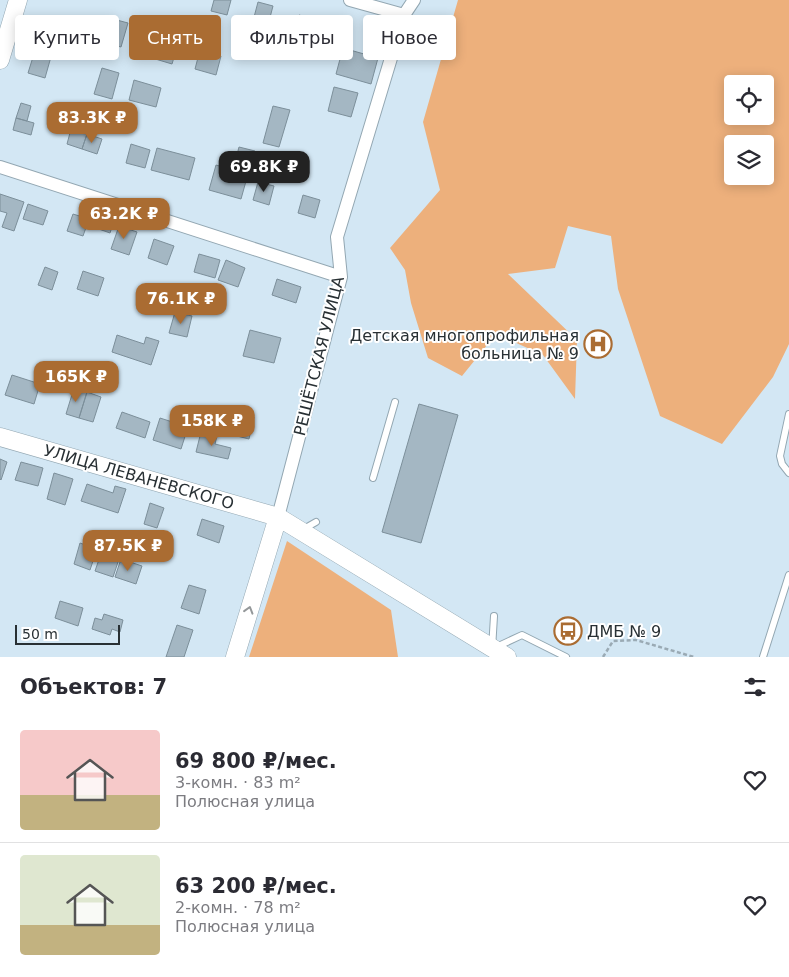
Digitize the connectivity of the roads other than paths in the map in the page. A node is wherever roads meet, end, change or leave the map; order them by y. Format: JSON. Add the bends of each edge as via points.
{"nodes":[{"id":1,"x":18,"y":0,"type":"edge"},
{"id":2,"x":350,"y":0,"type":"edge"},
{"id":3,"x":414,"y":0,"type":"edge"},
{"id":4,"x":404,"y":15,"type":"joint"},
{"id":5,"x":0,"y":60,"type":"edge"},
{"id":6,"x":390,"y":60,"type":"edge"},
{"id":7,"x":0,"y":166,"type":"edge"},
{"id":8,"x":341,"y":277,"type":"junction"},
{"id":9,"x":395,"y":402,"type":"dead end"},
{"id":10,"x":789,"y":414,"type":"edge"},
{"id":11,"x":0,"y":437,"type":"edge"},
{"id":12,"x":789,"y":473,"type":"edge"},
{"id":13,"x":373,"y":478,"type":"dead end"},
{"id":14,"x":278,"y":517,"type":"junction"},
{"id":15,"x":789,"y":575,"type":"edge"},
{"id":16,"x":494,"y":616,"type":"dead end"},
{"id":17,"x":500,"y":653,"type":"edge"},
{"id":18,"x":235,"y":657,"type":"edge"},
{"id":19,"x":566,"y":657,"type":"edge"},
{"id":20,"x":763,"y":657,"type":"edge"}],
"edges":[{"from":1,"to":5,"type":"street"},
{"from":2,"to":4,"type":"street"},
{"from":3,"to":4,"type":"street","name":"РЕШЁТСКАЯ УЛИЦА"},
{"from":6,"to":8,"type":"street","name":"РЕШЁТСКАЯ УЛИЦА","via":[[336,237]]},
{"from":7,"to":8,"type":"street"},
{"from":8,"to":14,"type":"street","name":"РЕШЁТСКАЯ УЛИЦА"},
{"from":9,"to":13,"type":"lane"},
{"from":10,"to":12,"type":"lane","via":[[780,456]]},
{"from":11,"to":14,"type":"street","name":"УЛИЦА ЛЕВАНЕВСКОГО"},
{"from":14,"to":17,"type":"street","name":"УЛИЦА ЛЕВАНЕВСКОГО","via":[[308,526]]},
{"from":18,"to":14,"type":"street","name":"РЕШЁТСКАЯ УЛИЦА","one_way":true},
{"from":15,"to":20,"type":"lane"},
{"from":16,"to":17,"type":"lane"},
{"from":17,"to":19,"type":"lane","via":[[522,636]]}]}
